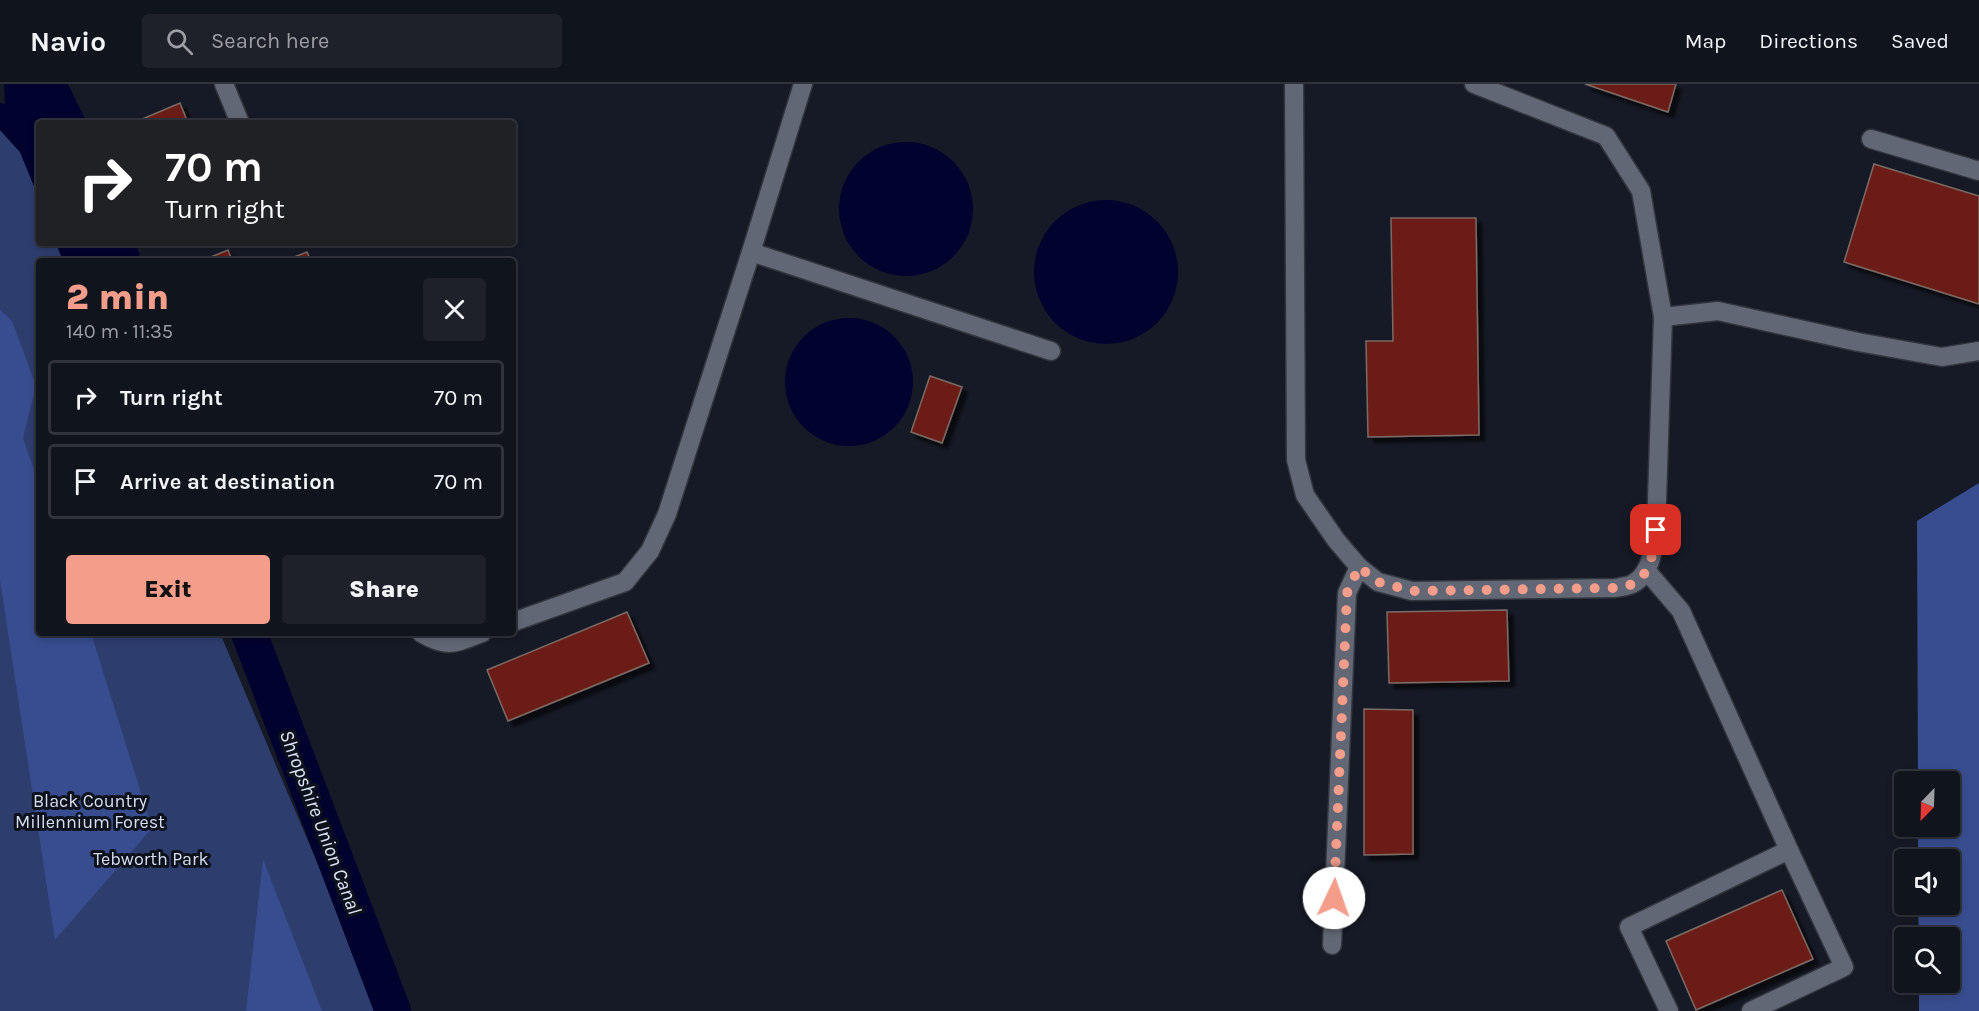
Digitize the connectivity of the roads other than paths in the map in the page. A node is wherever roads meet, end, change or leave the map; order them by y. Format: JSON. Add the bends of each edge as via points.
{"nodes":[{"id":1,"x":224,"y":84,"type":"edge"},
{"id":2,"x":803,"y":84,"type":"edge"},
{"id":3,"x":1294,"y":84,"type":"edge"},
{"id":4,"x":1474,"y":84,"type":"edge"},
{"id":5,"x":239,"y":120,"type":"edge"},
{"id":6,"x":1871,"y":139,"type":"dead end"},
{"id":7,"x":1979,"y":171,"type":"edge"},
{"id":8,"x":751,"y":252,"type":"junction"},
{"id":9,"x":1663,"y":317,"type":"junction"},
{"id":10,"x":1051,"y":351,"type":"dead end"},
{"id":11,"x":1979,"y":351,"type":"edge"},
{"id":12,"x":1359,"y":567,"type":"junction"},
{"id":13,"x":1646,"y":570,"type":"junction"},
{"id":14,"x":516,"y":621,"type":"edge"},
{"id":15,"x":426,"y":636,"type":"edge"},
{"id":16,"x":473,"y":636,"type":"edge"},
{"id":17,"x":1789,"y":850,"type":"junction"},
{"id":18,"x":1332,"y":945,"type":"dead end"},
{"id":19,"x":1669,"y":1011,"type":"edge"},
{"id":20,"x":1751,"y":1011,"type":"edge"}],
"edges":[{"from":1,"to":5,"type":"lane"},
{"from":2,"to":8,"type":"lane"},
{"from":3,"to":12,"type":"lane","via":[[1296,460],[1305,495]]},
{"from":4,"to":9,"type":"lane","via":[[1606,135],[1641,191]]},
{"from":6,"to":7,"type":"lane"},
{"from":8,"to":10,"type":"lane"},
{"from":8,"to":14,"type":"lane","via":[[666,514],[650,551],[625,582]]},
{"from":9,"to":11,"type":"lane","via":[[1718,311],[1942,357]]},
{"from":9,"to":13,"type":"lane","via":[[1656,530]]},
{"from":12,"to":13,"type":"lane","via":[[1378,582],[1412,591],[1615,588],[1635,583]]},
{"from":12,"to":18,"type":"lane","via":[[1347,593]]},
{"from":13,"to":17,"type":"lane","via":[[1681,611]]},
{"from":15,"to":16,"type":"lane","via":[[450,644]]},
{"from":17,"to":19,"type":"lane","via":[[1629,927]]},
{"from":17,"to":20,"type":"lane","via":[[1844,967]]}]}
